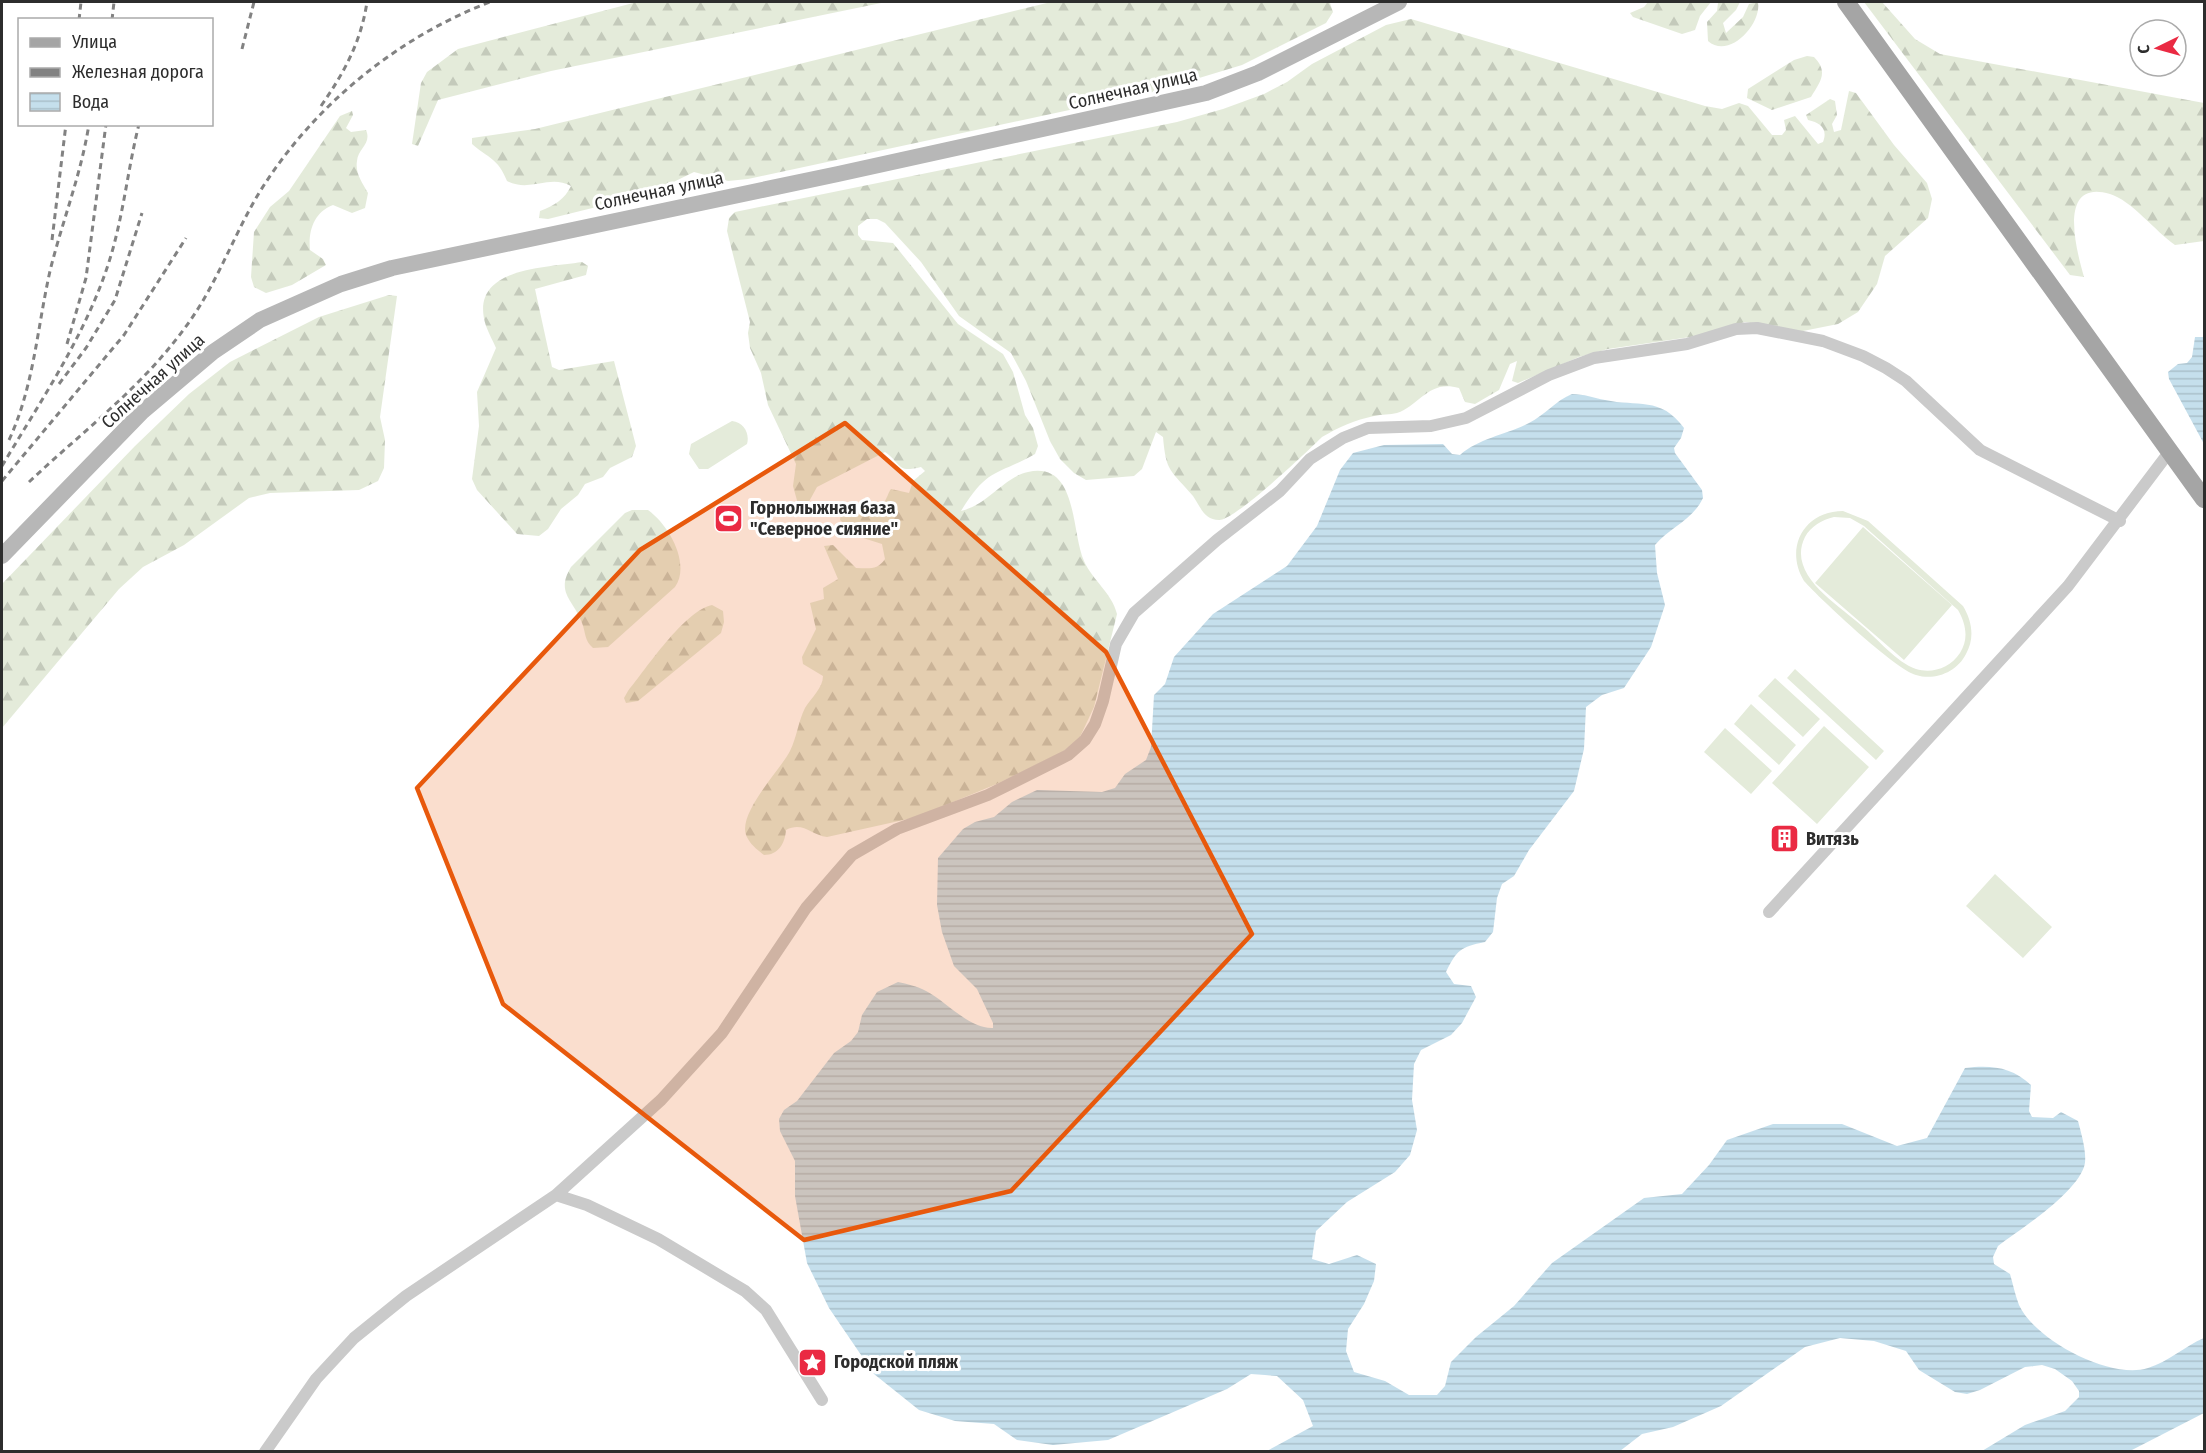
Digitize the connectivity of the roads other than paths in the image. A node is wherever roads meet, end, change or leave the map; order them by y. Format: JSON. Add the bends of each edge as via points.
{"nodes":[{"id":1,"x":1399,"y":2,"type":"edge"},
{"id":2,"x":1846,"y":2,"type":"edge"},
{"id":3,"x":2170,"y":452,"type":"junction"},
{"id":4,"x":2205,"y":498,"type":"edge"},
{"id":5,"x":2120,"y":520,"type":"junction"},
{"id":6,"x":2,"y":556,"type":"edge"},
{"id":7,"x":1769,"y":912,"type":"dead end"},
{"id":8,"x":556,"y":1195,"type":"junction"},
{"id":9,"x":822,"y":1400,"type":"dead end"},
{"id":10,"x":265,"y":1452,"type":"edge"}],
"edges":[{"from":1,"to":6,"type":"street","name":"Солнечная улица","via":[[1258,73],[1206,93],[392,268],[315,293],[237,334],[168,388]]},
{"from":2,"to":3,"type":"main road"},
{"from":3,"to":4,"type":"main road"},
{"from":3,"to":5,"type":"street"},
{"from":5,"to":7,"type":"street","via":[[2068,586]]},
{"from":5,"to":8,"type":"street","via":[[1980,450],[1887,368],[1823,341],[1757,328],[1594,358],[1449,423],[1356,432],[1310,459],[1280,491],[1134,613],[1116,644],[1095,724],[1068,755],[988,795],[897,830],[852,855],[806,908],[722,1033],[661,1100]]},
{"from":8,"to":9,"type":"street","via":[[587,1205],[658,1239],[745,1291],[766,1310]]},
{"from":8,"to":10,"type":"street","via":[[406,1296],[354,1338],[316,1379]]}]}
